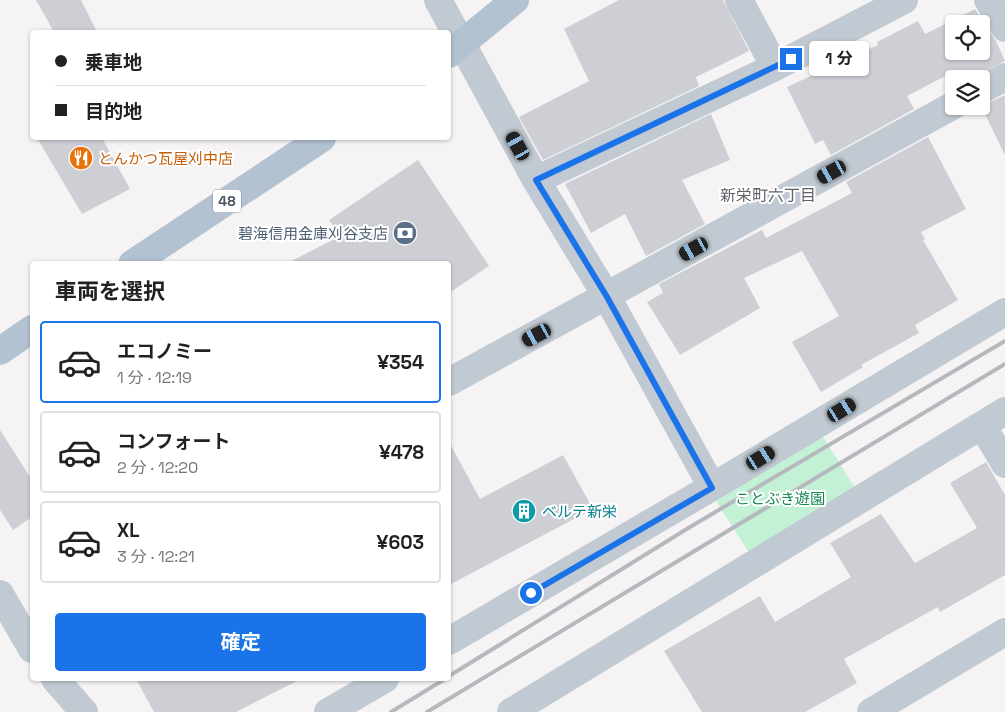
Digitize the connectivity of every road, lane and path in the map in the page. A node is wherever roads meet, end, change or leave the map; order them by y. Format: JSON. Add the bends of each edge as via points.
{"nodes":[{"id":1,"x":438,"y":0,"type":"edge"},
{"id":2,"x":516,"y":0,"type":"edge"},
{"id":3,"x":739,"y":0,"type":"edge"},
{"id":4,"x":904,"y":0,"type":"edge"},
{"id":5,"x":988,"y":0,"type":"edge"},
{"id":6,"x":1005,"y":28,"type":"edge"},
{"id":7,"x":449,"y":30,"type":"edge"},
{"id":8,"x":451,"y":35,"type":"edge"},
{"id":9,"x":456,"y":49,"type":"edge"},
{"id":10,"x":774,"y":67,"type":"junction"},
{"id":11,"x":1005,"y":77,"type":"edge"},
{"id":12,"x":990,"y":85,"type":"edge"},
{"id":13,"x":945,"y":110,"type":"edge"},
{"id":14,"x":319,"y":140,"type":"edge"},
{"id":15,"x":536,"y":180,"type":"junction"},
{"id":16,"x":137,"y":261,"type":"edge"},
{"id":17,"x":607,"y":297,"type":"junction"},
{"id":18,"x":1005,"y":312,"type":"edge"},
{"id":19,"x":30,"y":330,"type":"edge"},
{"id":20,"x":0,"y":351,"type":"edge"},
{"id":21,"x":451,"y":381,"type":"edge"},
{"id":22,"x":1005,"y":411,"type":"edge"},
{"id":23,"x":982,"y":425,"type":"junction"},
{"id":24,"x":1005,"y":464,"type":"edge"},
{"id":25,"x":712,"y":488,"type":"junction"},
{"id":26,"x":0,"y":594,"type":"edge"},
{"id":27,"x":1005,"y":632,"type":"edge"},
{"id":28,"x":451,"y":640,"type":"edge"},
{"id":29,"x":30,"y":645,"type":"edge"},
{"id":30,"x":56,"y":681,"type":"edge"},
{"id":31,"x":382,"y":681,"type":"edge"},
{"id":32,"x":84,"y":712,"type":"edge"},
{"id":33,"x":328,"y":712,"type":"edge"},
{"id":34,"x":511,"y":712,"type":"edge"},
{"id":35,"x":871,"y":712,"type":"edge"}],
"edges":[{"from":1,"to":7,"type":"street"},
{"from":2,"to":9,"type":"main road"},
{"from":3,"to":10,"type":"street"},
{"from":4,"to":10,"type":"street"},
{"from":5,"to":6,"type":"street"},
{"from":8,"to":9,"type":"street"},
{"from":9,"to":15,"type":"street"},
{"from":10,"to":15,"type":"street"},
{"from":11,"to":12,"type":"street"},
{"from":13,"to":17,"type":"street"},
{"from":14,"to":16,"type":"main road","number":"48"},
{"from":15,"to":17,"type":"street"},
{"from":17,"to":21,"type":"street"},
{"from":17,"to":25,"type":"street"},
{"from":18,"to":25,"type":"street"},
{"from":19,"to":20,"type":"main road"},
{"from":22,"to":23,"type":"street"},
{"from":23,"to":24,"type":"street"},
{"from":23,"to":34,"type":"street"},
{"from":25,"to":28,"type":"street"},
{"from":26,"to":29,"type":"street"},
{"from":27,"to":35,"type":"street"},
{"from":30,"to":32,"type":"street"},
{"from":31,"to":33,"type":"street"}]}
